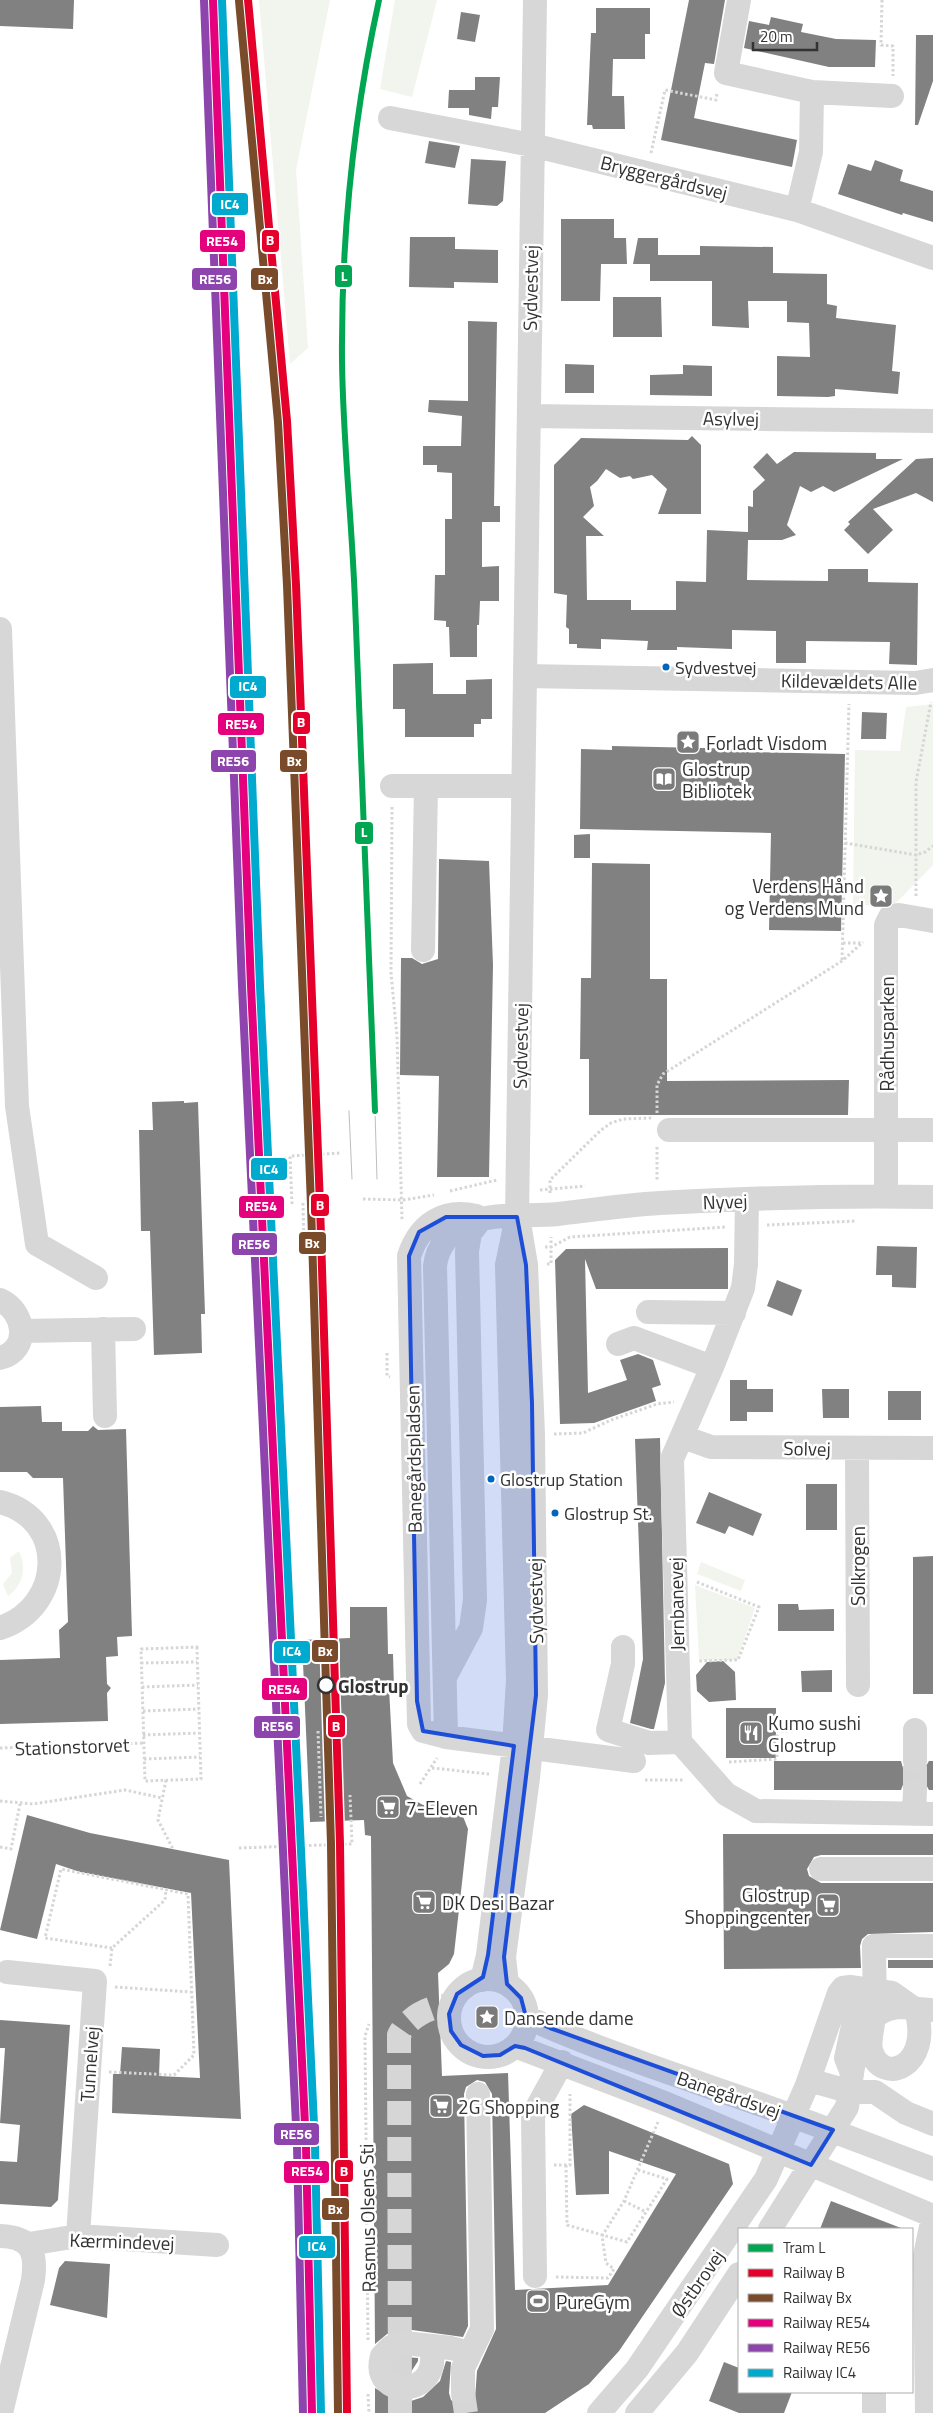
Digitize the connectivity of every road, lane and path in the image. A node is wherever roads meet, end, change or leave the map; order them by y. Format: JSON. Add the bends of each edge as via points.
{"nodes":[{"id":1,"x":535,"y":0,"type":"edge"},
{"id":2,"x":739,"y":0,"type":"edge"},
{"id":3,"x":882,"y":0,"type":"edge"},
{"id":4,"x":726,"y":73,"type":"junction"},
{"id":5,"x":812,"y":92,"type":"junction"},
{"id":6,"x":892,"y":96,"type":"joint"},
{"id":7,"x":390,"y":118,"type":"dead end"},
{"id":8,"x":532,"y":145,"type":"junction"},
{"id":9,"x":647,"y":173,"type":"junction"},
{"id":10,"x":797,"y":210,"type":"junction"},
{"id":11,"x":933,"y":258,"type":"edge"},
{"id":12,"x":529,"y":416,"type":"junction"},
{"id":13,"x":933,"y":421,"type":"edge"},
{"id":14,"x":0,"y":629,"type":"edge"},
{"id":15,"x":525,"y":676,"type":"junction"},
{"id":16,"x":850,"y":681,"type":"junction"},
{"id":17,"x":931,"y":681,"type":"edge"},
{"id":18,"x":392,"y":786,"type":"joint"},
{"id":19,"x":426,"y":786,"type":"junction"},
{"id":20,"x":523,"y":786,"type":"junction"},
{"id":21,"x":845,"y":843,"type":"junction"},
{"id":22,"x":933,"y":846,"type":"edge"},
{"id":23,"x":916,"y":855,"type":"junction"},
{"id":24,"x":923,"y":919,"type":"edge"},
{"id":25,"x":886,"y":930,"type":"junction"},
{"id":26,"x":843,"y":943,"type":"junction"},
{"id":27,"x":862,"y":943,"type":"junction"},
{"id":28,"x":424,"y":950,"type":"dead end"},
{"id":29,"x":842,"y":961,"type":"junction"},
{"id":30,"x":886,"y":1130,"type":"junction"},
{"id":31,"x":933,"y":1130,"type":"edge"},
{"id":32,"x":661,"y":1131,"type":"junction"},
{"id":33,"x":341,"y":1153,"type":"dead end"},
{"id":34,"x":518,"y":1180,"type":"junction"},
{"id":35,"x":550,"y":1180,"type":"junction"},
{"id":36,"x":886,"y":1196,"type":"junction"},
{"id":37,"x":933,"y":1197,"type":"edge"},
{"id":38,"x":363,"y":1199,"type":"dead end"},
{"id":39,"x":403,"y":1200,"type":"junction"},
{"id":40,"x":747,"y":1200,"type":"junction"},
{"id":41,"x":303,"y":1203,"type":"dead end"},
{"id":42,"x":658,"y":1203,"type":"junction"},
{"id":43,"x":292,"y":1204,"type":"dead end"},
{"id":44,"x":550,"y":1215,"type":"junction"},
{"id":45,"x":517,"y":1217,"type":"junction"},
{"id":46,"x":482,"y":1218,"type":"junction"},
{"id":47,"x":304,"y":1249,"type":"dead end"},
{"id":48,"x":526,"y":1265,"type":"junction"},
{"id":49,"x":96,"y":1278,"type":"dead end"},
{"id":50,"x":0,"y":1300,"type":"edge"},
{"id":51,"x":648,"y":1312,"type":"dead end"},
{"id":52,"x":734,"y":1313,"type":"junction"},
{"id":53,"x":134,"y":1328,"type":"dead end"},
{"id":54,"x":103,"y":1329,"type":"junction"},
{"id":55,"x":22,"y":1331,"type":"junction"},
{"id":56,"x":618,"y":1344,"type":"dead end"},
{"id":57,"x":0,"y":1358,"type":"edge"},
{"id":58,"x":712,"y":1367,"type":"junction"},
{"id":59,"x":694,"y":1411,"type":"junction"},
{"id":60,"x":105,"y":1416,"type":"dead end"},
{"id":61,"x":533,"y":1434,"type":"junction"},
{"id":62,"x":683,"y":1437,"type":"junction"},
{"id":63,"x":857,"y":1448,"type":"junction"},
{"id":64,"x":933,"y":1448,"type":"edge"},
{"id":65,"x":0,"y":1502,"type":"edge"},
{"id":66,"x":675,"y":1574,"type":"junction"},
{"id":67,"x":0,"y":1628,"type":"edge"},
{"id":68,"x":623,"y":1646,"type":"dead end"},
{"id":69,"x":678,"y":1661,"type":"junction"},
{"id":70,"x":197,"y":1662,"type":"junction"},
{"id":71,"x":141,"y":1663,"type":"junction"},
{"id":72,"x":446,"y":1676,"type":"junction"},
{"id":73,"x":858,"y":1684,"type":"dead end"},
{"id":74,"x":198,"y":1686,"type":"junction"},
{"id":75,"x":142,"y":1687,"type":"junction"},
{"id":76,"x":199,"y":1709,"type":"junction"},
{"id":77,"x":143,"y":1711,"type":"junction"},
{"id":78,"x":915,"y":1730,"type":"dead end"},
{"id":79,"x":318,"y":1731,"type":"dead end"},
{"id":80,"x":793,"y":1731,"type":"dead end"},
{"id":81,"x":199,"y":1733,"type":"junction"},
{"id":82,"x":143,"y":1735,"type":"junction"},
{"id":83,"x":446,"y":1737,"type":"junction"},
{"id":84,"x":680,"y":1742,"type":"junction"},
{"id":85,"x":144,"y":1743,"type":"junction"},
{"id":86,"x":522,"y":1747,"type":"junction"},
{"id":87,"x":0,"y":1748,"type":"edge"},
{"id":88,"x":200,"y":1757,"type":"junction"},
{"id":89,"x":144,"y":1759,"type":"junction"},
{"id":90,"x":915,"y":1761,"type":"tunnel mouth"},
{"id":91,"x":432,"y":1768,"type":"junction"},
{"id":92,"x":702,"y":1769,"type":"junction"},
{"id":93,"x":635,"y":1770,"type":"joint"},
{"id":94,"x":275,"y":1773,"type":"dead end"},
{"id":95,"x":510,"y":1776,"type":"junction"},
{"id":96,"x":166,"y":1780,"type":"junction"},
{"id":97,"x":420,"y":1784,"type":"dead end"},
{"id":98,"x":915,"y":1790,"type":"tunnel mouth"},
{"id":99,"x":350,"y":1795,"type":"dead end"},
{"id":100,"x":162,"y":1798,"type":"junction"},
{"id":101,"x":0,"y":1801,"type":"edge"},
{"id":102,"x":20,"y":1804,"type":"junction"},
{"id":103,"x":924,"y":1814,"type":"edge"},
{"id":104,"x":321,"y":1817,"type":"dead end"},
{"id":105,"x":278,"y":1818,"type":"dead end"},
{"id":106,"x":0,"y":1847,"type":"edge"},
{"id":107,"x":239,"y":1848,"type":"dead end"},
{"id":108,"x":173,"y":1849,"type":"dead end"},
{"id":109,"x":821,"y":1869,"type":"dead end"},
{"id":110,"x":933,"y":1869,"type":"edge"},
{"id":111,"x":166,"y":1889,"type":"junction"},
{"id":112,"x":933,"y":1946,"type":"edge"},
{"id":113,"x":112,"y":1948,"type":"junction"},
{"id":114,"x":110,"y":1967,"type":"dead end"},
{"id":115,"x":6,"y":1972,"type":"dead end"},
{"id":116,"x":495,"y":1977,"type":"junction"},
{"id":117,"x":95,"y":1986,"type":"junction"},
{"id":118,"x":861,"y":1989,"type":"junction"},
{"id":119,"x":191,"y":1992,"type":"junction"},
{"id":120,"x":924,"y":2010,"type":"edge"},
{"id":121,"x":531,"y":2019,"type":"junction"},
{"id":122,"x":369,"y":2024,"type":"dead end"},
{"id":123,"x":520,"y":2047,"type":"junction"},
{"id":124,"x":566,"y":2064,"type":"junction"},
{"id":125,"x":89,"y":2071,"type":"junction"},
{"id":126,"x":809,"y":2080,"type":"junction"},
{"id":127,"x":852,"y":2082,"type":"junction"},
{"id":128,"x":478,"y":2094,"type":"dead end"},
{"id":129,"x":667,"y":2104,"type":"junction"},
{"id":130,"x":794,"y":2117,"type":"junction"},
{"id":131,"x":933,"y":2124,"type":"edge"},
{"id":132,"x":833,"y":2130,"type":"junction"},
{"id":133,"x":779,"y":2152,"type":"junction"},
{"id":134,"x":534,"y":2165,"type":"junction"},
{"id":135,"x":566,"y":2165,"type":"junction"},
{"id":136,"x":811,"y":2165,"type":"junction"},
{"id":137,"x":933,"y":2169,"type":"edge"},
{"id":138,"x":638,"y":2170,"type":"junction"},
{"id":139,"x":624,"y":2201,"type":"junction"},
{"id":140,"x":646,"y":2212,"type":"junction"},
{"id":141,"x":933,"y":2216,"type":"edge"},
{"id":142,"x":771,"y":2228,"type":"edge"},
{"id":143,"x":0,"y":2236,"type":"edge"},
{"id":144,"x":78,"y":2236,"type":"junction"},
{"id":145,"x":602,"y":2236,"type":"junction"},
{"id":146,"x":28,"y":2244,"type":"junction"},
{"id":147,"x":217,"y":2245,"type":"dead end"},
{"id":148,"x":535,"y":2276,"type":"joint"},
{"id":149,"x":738,"y":2276,"type":"edge"},
{"id":150,"x":918,"y":2279,"type":"edge"},
{"id":151,"x":368,"y":2344,"type":"dead end"},
{"id":152,"x":430,"y":2346,"type":"dead end"},
{"id":153,"x":470,"y":2353,"type":"junction"},
{"id":154,"x":368,"y":2393,"type":"dead end"},
{"id":155,"x":463,"y":2393,"type":"tunnel mouth"},
{"id":156,"x":874,"y":2393,"type":"edge"},
{"id":157,"x":1,"y":2413,"type":"edge"},
{"id":158,"x":369,"y":2413,"type":"edge"},
{"id":159,"x":599,"y":2413,"type":"edge"},
{"id":160,"x":637,"y":2413,"type":"edge"},
{"id":161,"x":874,"y":2413,"type":"edge"},
{"id":162,"x":927,"y":2413,"type":"edge"}],
"edges":[{"from":1,"to":8,"type":"street","name":"Sydvestvej"},
{"from":2,"to":4,"type":"street"},
{"from":3,"to":6,"type":"path","via":[[882,45],[893,46]]},
{"from":4,"to":5,"type":"street"},
{"from":4,"to":9,"type":"path","via":[[720,80],[716,100],[665,90]]},
{"from":5,"to":6,"type":"street"},
{"from":5,"to":10,"type":"street","via":[[811,152]]},
{"from":7,"to":8,"type":"street","name":"Bryggergårdsvej"},
{"from":8,"to":9,"type":"street","name":"Bryggergårdsvej"},
{"from":8,"to":12,"type":"street","name":"Sydvestvej"},
{"from":9,"to":10,"type":"street","name":"Bryggergårdsvej"},
{"from":10,"to":11,"type":"street","name":"Bryggergårdsvej"},
{"from":12,"to":13,"type":"street","name":"Asylvej"},
{"from":12,"to":15,"type":"street","name":"Sydvestvej"},
{"from":14,"to":49,"type":"street","via":[[17,1106],[38,1244]]},
{"from":15,"to":16,"type":"street","name":"Kildevældets Alle"},
{"from":15,"to":20,"type":"street","name":"Sydvestvej"},
{"from":16,"to":17,"type":"street","name":"Kildevældets Alle"},
{"from":16,"to":21,"type":"path"},
{"from":17,"to":23,"type":"path","via":[[932,699],[916,782]]},
{"from":18,"to":19,"type":"street"},
{"from":18,"to":39,"type":"path","via":[[390,973],[397,1036]]},
{"from":19,"to":20,"type":"street"},
{"from":19,"to":28,"type":"street"},
{"from":20,"to":34,"type":"street","name":"Sydvestvej"},
{"from":21,"to":23,"type":"path"},
{"from":21,"to":26,"type":"path"},
{"from":22,"to":23,"type":"path"},
{"from":23,"to":24,"type":"path","via":[[916,898]]},
{"from":24,"to":25,"type":"street","via":[[899,915],[890,917]]},
{"from":25,"to":27,"type":"path","via":[[875,930]]},
{"from":25,"to":30,"type":"street","name":"Rådhusparken"},
{"from":26,"to":27,"type":"path"},
{"from":26,"to":29,"type":"path"},
{"from":27,"to":29,"type":"path"},
{"from":29,"to":32,"type":"path","via":[[663,1074],[657,1086]]},
{"from":30,"to":31,"type":"street"},
{"from":30,"to":32,"type":"street"},
{"from":30,"to":36,"type":"street","name":"Rådhusparken"},
{"from":32,"to":35,"type":"path","via":[[635,1117],[612,1123]]},
{"from":32,"to":42,"type":"path"},
{"from":33,"to":43,"type":"path","via":[[290,1156]]},
{"from":34,"to":35,"type":"path"},
{"from":34,"to":39,"type":"path","via":[[490,1181]]},
{"from":34,"to":45,"type":"street","name":"Sydvestvej"},
{"from":35,"to":44,"type":"path"},
{"from":36,"to":37,"type":"street","name":"Nyvej"},
{"from":36,"to":40,"type":"street","name":"Nyvej"},
{"from":38,"to":39,"type":"path"},
{"from":40,"to":42,"type":"street","name":"Nyvej"},
{"from":40,"to":52,"type":"street","name":"Jernbanevej","via":[[746,1276]]},
{"from":41,"to":47,"type":"path"},
{"from":42,"to":44,"type":"street","name":"Nyvej"},
{"from":44,"to":45,"type":"street","name":"Nyvej"},
{"from":44,"to":48,"type":"path","via":[[551,1264]]},
{"from":45,"to":46,"type":"street","name":"Banegårdspladsen"},
{"from":45,"to":48,"type":"street","name":"Sydvestvej"},
{"from":45,"to":86,"type":"street","name":"Sydvestvej","via":[[507,1265]]},
{"from":46,"to":72,"type":"street","name":"Banegårdspladsen","via":[[470,1233],[467,1251],[474,1607],[471,1628]]},
{"from":46,"to":72,"type":"street","name":"Banegårdspladsen","via":[[466,1223],[446,1239],[435,1266]]},
{"from":46,"to":83,"type":"street","name":"Banegårdspladsen","via":[[464,1214],[430,1223],[419,1232],[409,1256],[417,1717],[423,1730]]},
{"from":48,"to":61,"type":"street","name":"Sydvestvej"},
{"from":50,"to":55,"type":"street","via":[[16,1311]]},
{"from":51,"to":52,"type":"street"},
{"from":52,"to":58,"type":"street","name":"Jernbanevej"},
{"from":53,"to":54,"type":"street"},
{"from":54,"to":55,"type":"street"},
{"from":54,"to":60,"type":"street"},
{"from":55,"to":57,"type":"street","via":[[13,1351]]},
{"from":56,"to":58,"type":"street","via":[[634,1338]]},
{"from":58,"to":59,"type":"street","name":"Jernbanevej"},
{"from":59,"to":61,"type":"path","via":[[675,1402],[657,1404],[583,1433]]},
{"from":59,"to":62,"type":"street","name":"Jernbanevej"},
{"from":61,"to":86,"type":"street","name":"Sydvestvej","via":[[536,1695]]},
{"from":62,"to":63,"type":"street","name":"Solvej","via":[[711,1447]]},
{"from":62,"to":66,"type":"street","name":"Jernbanevej","via":[[672,1459]]},
{"from":63,"to":64,"type":"street","name":"Solvej"},
{"from":63,"to":73,"type":"street","name":"Solkrogen"},
{"from":65,"to":67,"type":"street","via":[[19,1509],[38,1527],[50,1562],[40,1599],[23,1618]]},
{"from":66,"to":69,"type":"street","name":"Jernbanevej"},
{"from":66,"to":69,"type":"path","via":[[759,1607],[738,1660]]},
{"from":68,"to":84,"type":"street","via":[[608,1730],[649,1743]]},
{"from":69,"to":84,"type":"street","name":"Jernbanevej"},
{"from":70,"to":71,"type":"path"},
{"from":70,"to":71,"type":"path","via":[[197,1647],[141,1649]]},
{"from":70,"to":74,"type":"path"},
{"from":71,"to":75,"type":"path"},
{"from":72,"to":83,"type":"street","name":"Banegårdspladsen"},
{"from":74,"to":75,"type":"path"},
{"from":74,"to":76,"type":"path"},
{"from":75,"to":77,"type":"path"},
{"from":76,"to":77,"type":"path"},
{"from":76,"to":81,"type":"path"},
{"from":77,"to":82,"type":"path"},
{"from":78,"to":90,"type":"street"},
{"from":79,"to":104,"type":"path"},
{"from":80,"to":92,"type":"path","via":[[777,1731],[777,1759]]},
{"from":81,"to":82,"type":"path"},
{"from":81,"to":88,"type":"path"},
{"from":82,"to":85,"type":"path"},
{"from":83,"to":86,"type":"street","name":"Banegårdspladsen"},
{"from":83,"to":91,"type":"path"},
{"from":84,"to":92,"type":"street"},
{"from":85,"to":87,"type":"path","name":"Stationstorvet"},
{"from":85,"to":89,"type":"path"},
{"from":86,"to":93,"type":"street","name":"Banegårdspladsen"},
{"from":86,"to":95,"type":"street","name":"Sydvestvej"},
{"from":86,"to":116,"type":"street","name":"Sydvestvej","via":[[504,1957]]},
{"from":88,"to":89,"type":"path"},
{"from":88,"to":96,"type":"path","via":[[201,1779]]},
{"from":89,"to":96,"type":"path","via":[[145,1781]]},
{"from":91,"to":95,"type":"path"},
{"from":91,"to":97,"type":"path"},
{"from":92,"to":93,"type":"path","via":[[695,1780]]},
{"from":92,"to":103,"type":"street","via":[[726,1794],[756,1810]]},
{"from":94,"to":105,"type":"path"},
{"from":95,"to":116,"type":"street","name":"Sydvestvej","via":[[488,1956]]},
{"from":96,"to":100,"type":"path"},
{"from":98,"to":103,"type":"street"},
{"from":99,"to":107,"type":"path","via":[[352,1844]]},
{"from":100,"to":102,"type":"path","via":[[134,1790],[118,1790],[39,1804]]},
{"from":100,"to":108,"type":"path","via":[[158,1820]]},
{"from":101,"to":102,"type":"path"},
{"from":102,"to":106,"type":"path","via":[[11,1849]]},
{"from":109,"to":110,"type":"street"},
{"from":111,"to":113,"type":"path","via":[[165,1900]]},
{"from":111,"to":113,"type":"path","via":[[61,1869],[45,1938]]},
{"from":111,"to":119,"type":"path","via":[[188,1894]]},
{"from":112,"to":120,"type":"street","bridge":true,"via":[[874,1946],[870,2039],[876,2059],[893,2069],[905,2069],[923,2058],[930,2039]]},
{"from":113,"to":114,"type":"path"},
{"from":115,"to":117,"type":"street","via":[[95,1981]]},
{"from":116,"to":121,"type":"street","via":[[521,1998]]},
{"from":116,"to":121,"type":"path","via":[[517,1980],[528,1991],[535,2006]]},
{"from":116,"to":123,"type":"street","via":[[464,1988],[453,2001],[449,2014],[451,2031],[461,2045],[483,2056],[500,2055]]},
{"from":116,"to":123,"type":"path","via":[[476,1972],[461,1979],[447,1995],[442,2025],[449,2044],[469,2061],[487,2065],[510,2060]]},
{"from":117,"to":119,"type":"path"},
{"from":117,"to":125,"type":"street","name":"Tunnelvej"},
{"from":118,"to":120,"type":"street","via":[[892,1993]]},
{"from":118,"to":126,"type":"street","name":"Østbrovej","via":[[843,1988],[839,1993]]},
{"from":118,"to":127,"type":"street","via":[[846,2058]]},
{"from":119,"to":125,"type":"path","via":[[194,2055],[174,2075]]},
{"from":120,"to":127,"type":"street","bridge":true,"via":[[902,2007],[878,2013],[863,2031]]},
{"from":121,"to":123,"type":"street"},
{"from":121,"to":123,"type":"path","via":[[532,2038]]},
{"from":121,"to":130,"type":"street","name":"Banegårdsvej","via":[[567,2036]]},
{"from":122,"to":151,"type":"path","name":"Rasmus Olsens Sti","via":[[365,2036]]},
{"from":123,"to":124,"type":"street","name":"Banegårdsvej"},
{"from":124,"to":129,"type":"street","name":"Banegårdsvej"},
{"from":124,"to":134,"type":"street","via":[[533,2115]]},
{"from":124,"to":135,"type":"path","via":[[570,2165]]},
{"from":125,"to":144,"type":"street","name":"Tunnelvej"},
{"from":126,"to":127,"type":"street"},
{"from":126,"to":130,"type":"street","name":"Østbrovej"},
{"from":127,"to":131,"type":"street","via":[[875,2092],[906,2113]]},
{"from":127,"to":132,"type":"street","via":[[847,2107]]},
{"from":128,"to":153,"type":"street","via":[[482,2329]]},
{"from":129,"to":133,"type":"street","name":"Banegårdsvej"},
{"from":129,"to":138,"type":"path"},
{"from":130,"to":132,"type":"street","name":"Banegårdsvej"},
{"from":130,"to":133,"type":"street","name":"Østbrovej"},
{"from":132,"to":136,"type":"street"},
{"from":132,"to":137,"type":"street","name":"Banegårdsvej"},
{"from":133,"to":136,"type":"street","name":"Banegårdsvej"},
{"from":133,"to":159,"type":"street","name":"Østbrovej","via":[[766,2179],[725,2242],[637,2369]]},
{"from":134,"to":135,"type":"path"},
{"from":134,"to":148,"type":"street"},
{"from":135,"to":145,"type":"path","via":[[567,2225]]},
{"from":136,"to":141,"type":"street","name":"Banegårdsvej"},
{"from":136,"to":142,"type":"street"},
{"from":138,"to":139,"type":"path"},
{"from":138,"to":140,"type":"path","via":[[668,2179]]},
{"from":139,"to":140,"type":"path"},
{"from":139,"to":145,"type":"path"},
{"from":140,"to":145,"type":"path","via":[[627,2242]]},
{"from":141,"to":150,"type":"street"},
{"from":143,"to":146,"type":"street","name":"Kærmindevej","via":[[15,2236]]},
{"from":144,"to":146,"type":"street","name":"Kærmindevej"},
{"from":144,"to":147,"type":"street","name":"Kærmindevej"},
{"from":145,"to":148,"type":"path","via":[[606,2263],[614,2269],[608,2278]]},
{"from":146,"to":157,"type":"street","via":[[34,2260],[32,2280]]},
{"from":149,"to":160,"type":"street","name":"Østbrovej","via":[[687,2353]]},
{"from":150,"to":162,"type":"street"},
{"from":152,"to":153,"type":"street","via":[[433,2362],[424,2380],[404,2388],[384,2379],[380,2367],[382,2356],[397,2344],[404,2343],[451,2348]]},
{"from":153,"to":155,"type":"street","via":[[463,2368]]},
{"from":154,"to":158,"type":"path"},
{"from":156,"to":161,"type":"street"}]}
